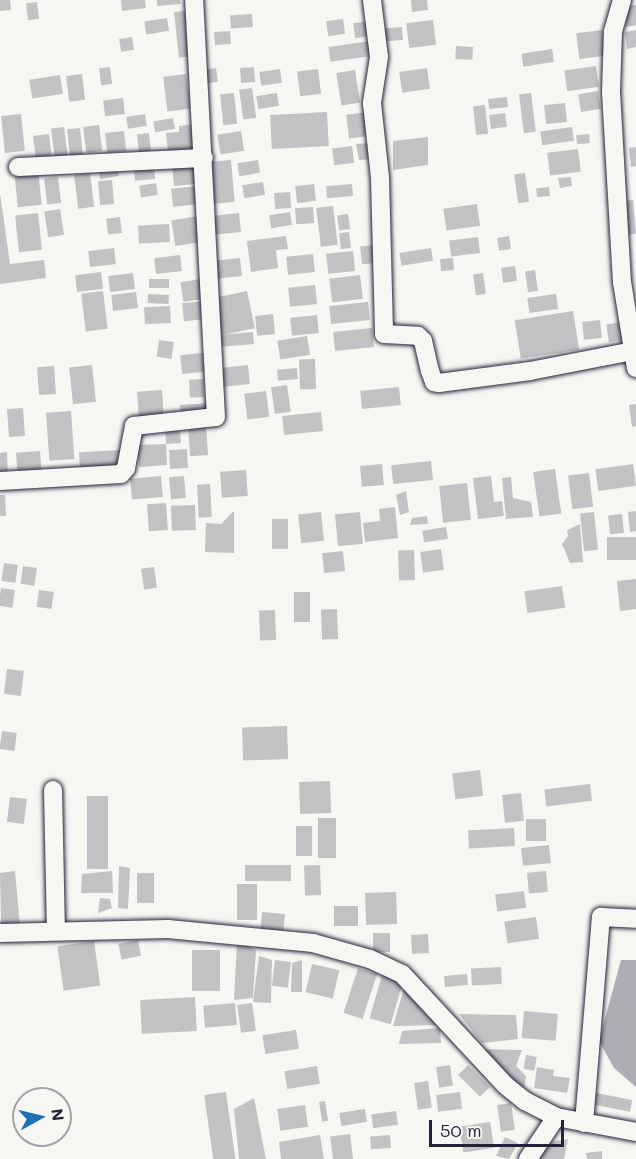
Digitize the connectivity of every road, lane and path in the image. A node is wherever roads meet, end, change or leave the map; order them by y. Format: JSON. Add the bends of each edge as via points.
{"nodes":[{"id":1,"x":194,"y":0,"type":"edge"},
{"id":2,"x":372,"y":0,"type":"edge"},
{"id":3,"x":622,"y":0,"type":"edge"},
{"id":4,"x":204,"y":158,"type":"junction"},
{"id":5,"x":18,"y":167,"type":"dead end"},
{"id":6,"x":635,"y":360,"type":"edge"},
{"id":7,"x":0,"y":482,"type":"edge"},
{"id":8,"x":53,"y":790,"type":"dead end"},
{"id":9,"x":636,"y":919,"type":"edge"},
{"id":10,"x":56,"y":930,"type":"junction"},
{"id":11,"x":0,"y":933,"type":"edge"},
{"id":12,"x":556,"y":1117,"type":"junction"},
{"id":13,"x":584,"y":1123,"type":"junction"},
{"id":14,"x":636,"y":1132,"type":"edge"},
{"id":15,"x":528,"y":1159,"type":"edge"}],
"edges":[{"from":1,"to":4,"type":"street"},
{"from":2,"to":6,"type":"street","via":[[379,57],[372,102],[380,178],[384,334],[418,336],[423,341],[434,382],[439,383]]},
{"from":3,"to":6,"type":"street","via":[[613,31],[611,92],[622,282]]},
{"from":4,"to":5,"type":"street"},
{"from":4,"to":7,"type":"street","via":[[216,417],[134,426],[126,468],[121,474]]},
{"from":8,"to":10,"type":"street"},
{"from":9,"to":13,"type":"street","via":[[601,917]]},
{"from":10,"to":11,"type":"street"},
{"from":10,"to":12,"type":"street","via":[[168,929],[246,935],[313,943],[370,959],[402,974],[505,1085]]},
{"from":12,"to":13,"type":"street"},
{"from":12,"to":15,"type":"street"},
{"from":13,"to":14,"type":"street"}]}
